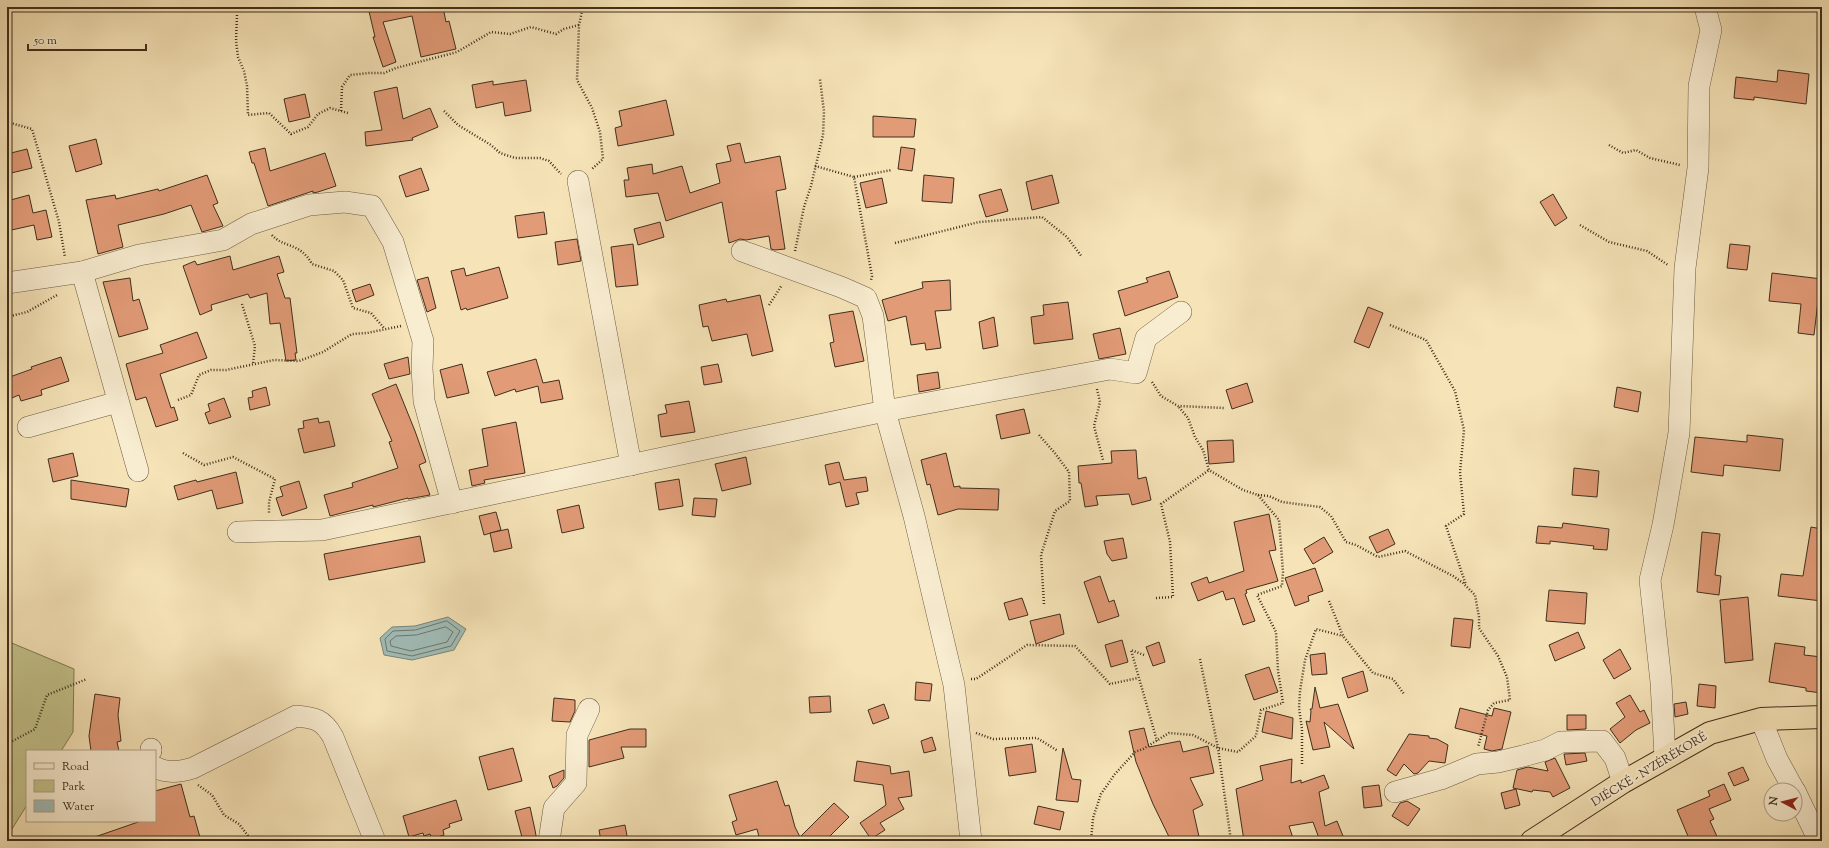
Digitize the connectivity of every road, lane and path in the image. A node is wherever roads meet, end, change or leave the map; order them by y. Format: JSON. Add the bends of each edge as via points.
{"nodes":[{"id":1,"x":583,"y":7,"type":"edge"},
{"id":2,"x":1705,"y":7,"type":"edge"},
{"id":3,"x":237,"y":15,"type":"dead end"},
{"id":4,"x":579,"y":25,"type":"junction"},
{"id":5,"x":820,"y":79,"type":"dead end"},
{"id":6,"x":341,"y":111,"type":"junction"},
{"id":7,"x":444,"y":111,"type":"dead end"},
{"id":8,"x":348,"y":113,"type":"dead end"},
{"id":9,"x":7,"y":122,"type":"edge"},
{"id":10,"x":1608,"y":145,"type":"dead end"},
{"id":11,"x":815,"y":166,"type":"junction"},
{"id":12,"x":1698,"y":168,"type":"junction"},
{"id":13,"x":892,"y":170,"type":"dead end"},
{"id":14,"x":854,"y":177,"type":"junction"},
{"id":15,"x":578,"y":181,"type":"junction"},
{"id":16,"x":251,"y":224,"type":"junction"},
{"id":17,"x":1580,"y":225,"type":"dead end"},
{"id":18,"x":894,"y":243,"type":"dead end"},
{"id":19,"x":742,"y":251,"type":"dead end"},
{"id":20,"x":1082,"y":257,"type":"dead end"},
{"id":21,"x":1685,"y":268,"type":"junction"},
{"id":22,"x":791,"y":269,"type":"junction"},
{"id":23,"x":75,"y":274,"type":"junction"},
{"id":24,"x":7,"y":284,"type":"edge"},
{"id":25,"x":866,"y":298,"type":"junction"},
{"id":26,"x":242,"y":304,"type":"dead end"},
{"id":27,"x":769,"y":305,"type":"dead end"},
{"id":28,"x":1181,"y":312,"type":"dead end"},
{"id":29,"x":7,"y":317,"type":"edge"},
{"id":30,"x":418,"y":323,"type":"junction"},
{"id":31,"x":1390,"y":325,"type":"dead end"},
{"id":32,"x":384,"y":328,"type":"junction"},
{"id":33,"x":253,"y":364,"type":"junction"},
{"id":34,"x":1092,"y":372,"type":"junction"},
{"id":35,"x":1136,"y":373,"type":"junction"},
{"id":36,"x":178,"y":400,"type":"dead end"},
{"id":37,"x":118,"y":402,"type":"junction"},
{"id":38,"x":1178,"y":406,"type":"junction"},
{"id":39,"x":1225,"y":408,"type":"dead end"},
{"id":40,"x":885,"y":411,"type":"junction"},
{"id":41,"x":28,"y":428,"type":"dead end"},
{"id":42,"x":1039,"y":435,"type":"dead end"},
{"id":43,"x":183,"y":453,"type":"dead end"},
{"id":44,"x":1103,"y":460,"type":"dead end"},
{"id":45,"x":631,"y":465,"type":"junction"},
{"id":46,"x":1208,"y":470,"type":"junction"},
{"id":47,"x":138,"y":471,"type":"dead end"},
{"id":48,"x":1258,"y":495,"type":"junction"},
{"id":49,"x":452,"y":503,"type":"junction"},
{"id":50,"x":269,"y":531,"type":"junction"},
{"id":51,"x":238,"y":532,"type":"dead end"},
{"id":52,"x":1467,"y":588,"type":"junction"},
{"id":53,"x":1156,"y":598,"type":"dead end"},
{"id":54,"x":1328,"y":601,"type":"dead end"},
{"id":55,"x":1044,"y":604,"type":"dead end"},
{"id":56,"x":1343,"y":636,"type":"junction"},
{"id":57,"x":1144,"y":655,"type":"dead end"},
{"id":58,"x":1200,"y":659,"type":"dead end"},
{"id":59,"x":953,"y":678,"type":"junction"},
{"id":60,"x":1138,"y":678,"type":"junction"},
{"id":61,"x":88,"y":679,"type":"dead end"},
{"id":62,"x":1404,"y":694,"type":"dead end"},
{"id":63,"x":589,"y":709,"type":"dead end"},
{"id":64,"x":1822,"y":717,"type":"edge"},
{"id":65,"x":1761,"y":719,"type":"junction"},
{"id":66,"x":959,"y":726,"type":"junction"},
{"id":67,"x":1157,"y":741,"type":"junction"},
{"id":68,"x":7,"y":744,"type":"edge"},
{"id":69,"x":1218,"y":748,"type":"junction"},
{"id":70,"x":1058,"y":751,"type":"dead end"},
{"id":71,"x":1665,"y":757,"type":"junction"},
{"id":72,"x":156,"y":763,"type":"edge"},
{"id":73,"x":1302,"y":764,"type":"dead end"},
{"id":74,"x":1477,"y":764,"type":"junction"},
{"id":75,"x":180,"y":772,"type":"junction"},
{"id":76,"x":1623,"y":782,"type":"junction"},
{"id":77,"x":1790,"y":782,"type":"edge"},
{"id":78,"x":1395,"y":792,"type":"dead end"},
{"id":79,"x":1803,"y":807,"type":"edge"},
{"id":80,"x":368,"y":839,"type":"edge"},
{"id":81,"x":252,"y":841,"type":"edge"},
{"id":82,"x":549,"y":841,"type":"edge"},
{"id":83,"x":971,"y":841,"type":"edge"},
{"id":84,"x":1091,"y":841,"type":"edge"},
{"id":85,"x":1231,"y":841,"type":"edge"},
{"id":86,"x":1532,"y":841,"type":"edge"},
{"id":87,"x":1819,"y":841,"type":"edge"}],
"edges":[{"from":1,"to":4,"type":"path"},
{"from":2,"to":12,"type":"street","via":[[1711,30],[1699,86]]},
{"from":3,"to":6,"type":"path","via":[[237,49],[247,86],[248,115],[269,113],[291,134],[308,127],[318,114],[330,108]]},
{"from":4,"to":6,"type":"path","via":[[556,34],[531,27],[510,34],[491,32],[457,52],[384,73],[350,75],[342,87]]},
{"from":4,"to":15,"type":"path","via":[[577,80],[600,132],[603,160]]},
{"from":5,"to":11,"type":"path","via":[[824,112],[823,135]]},
{"from":6,"to":8,"type":"path"},
{"from":7,"to":15,"type":"path","via":[[458,126],[500,153],[515,158],[540,158],[548,161],[565,178]]},
{"from":9,"to":23,"type":"path","via":[[32,129]]},
{"from":10,"to":12,"type":"path","via":[[1623,153],[1636,150],[1650,158]]},
{"from":11,"to":14,"type":"path"},
{"from":11,"to":22,"type":"path"},
{"from":12,"to":21,"type":"street"},
{"from":13,"to":14,"type":"path"},
{"from":14,"to":25,"type":"path","via":[[872,276]]},
{"from":15,"to":45,"type":"street"},
{"from":16,"to":23,"type":"street","via":[[223,240],[139,255]]},
{"from":16,"to":30,"type":"street","via":[[309,205],[344,202],[372,206],[392,242]]},
{"from":16,"to":32,"type":"path","via":[[266,228],[275,239],[297,248],[312,264],[334,271],[343,280],[354,308],[371,313]]},
{"from":17,"to":21,"type":"path","via":[[1609,242],[1647,251],[1673,268]]},
{"from":18,"to":20,"type":"path","via":[[979,222],[1042,217],[1067,237]]},
{"from":19,"to":22,"type":"street"},
{"from":21,"to":71,"type":"street","via":[[1679,433],[1663,525],[1650,580],[1661,682]]},
{"from":22,"to":25,"type":"street"},
{"from":22,"to":27,"type":"path"},
{"from":23,"to":24,"type":"street"},
{"from":23,"to":29,"type":"path","via":[[65,290],[27,312]]},
{"from":23,"to":37,"type":"street"},
{"from":25,"to":40,"type":"street","via":[[873,316]]},
{"from":26,"to":33,"type":"path","via":[[255,346]]},
{"from":28,"to":35,"type":"street","via":[[1146,338]]},
{"from":30,"to":32,"type":"path"},
{"from":30,"to":49,"type":"street","via":[[423,341],[424,401]]},
{"from":31,"to":52,"type":"path","via":[[1426,340],[1455,391],[1464,430],[1460,472],[1464,514],[1446,526]]},
{"from":32,"to":33,"type":"path","via":[[352,334],[323,352],[299,361],[274,360]]},
{"from":33,"to":36,"type":"path","via":[[226,370],[211,370],[199,375],[191,395]]},
{"from":34,"to":35,"type":"street","via":[[1110,369]]},
{"from":34,"to":40,"type":"street"},
{"from":34,"to":44,"type":"path","via":[[1100,402],[1094,426]]},
{"from":35,"to":38,"type":"path","via":[[1149,377],[1161,396]]},
{"from":37,"to":41,"type":"street"},
{"from":37,"to":47,"type":"street"},
{"from":38,"to":39,"type":"path"},
{"from":38,"to":46,"type":"path","via":[[1188,418],[1194,437],[1203,450]]},
{"from":40,"to":45,"type":"street"},
{"from":40,"to":59,"type":"street","via":[[914,516]]},
{"from":42,"to":55,"type":"path","via":[[1069,472],[1070,501],[1055,511],[1040,555]]},
{"from":43,"to":50,"type":"path","via":[[204,464],[233,457],[275,479],[269,502]]},
{"from":45,"to":49,"type":"street"},
{"from":46,"to":48,"type":"path","via":[[1243,490]]},
{"from":46,"to":53,"type":"path","via":[[1161,504],[1170,542],[1173,597]]},
{"from":48,"to":52,"type":"path","via":[[1269,496],[1282,502],[1320,507],[1331,516],[1346,542],[1378,557],[1405,551],[1452,576]]},
{"from":48,"to":69,"type":"path","via":[[1279,520],[1282,586],[1257,595],[1276,632],[1283,703],[1261,710],[1256,736],[1238,752]]},
{"from":49,"to":50,"type":"street","via":[[322,530]]},
{"from":50,"to":51,"type":"street"},
{"from":52,"to":74,"type":"path","via":[[1474,595],[1480,617],[1479,628],[1498,656],[1507,677],[1510,700],[1494,703],[1488,710],[1478,748]]},
{"from":54,"to":56,"type":"path"},
{"from":56,"to":62,"type":"path","via":[[1373,673],[1394,679]]},
{"from":56,"to":73,"type":"path","via":[[1316,629],[1304,660],[1299,708]]},
{"from":57,"to":60,"type":"path","via":[[1131,650]]},
{"from":58,"to":69,"type":"path"},
{"from":59,"to":60,"type":"path","via":[[976,679],[1027,645],[1075,646],[1110,684]]},
{"from":59,"to":66,"type":"street"},
{"from":60,"to":67,"type":"path"},
{"from":61,"to":68,"type":"path","via":[[47,695],[35,729]]},
{"from":63,"to":82,"type":"street","via":[[577,735],[576,783],[554,808]]},
{"from":64,"to":65,"type":"highway","name":"DIÉCKÉ - N'ZÉRÉKORÉ"},
{"from":65,"to":71,"type":"highway","name":"DIÉCKÉ - N'ZÉRÉKORÉ","via":[[1710,733]]},
{"from":65,"to":77,"type":"street","via":[[1777,759]]},
{"from":66,"to":70,"type":"path","via":[[993,739],[1037,738]]},
{"from":66,"to":83,"type":"street"},
{"from":67,"to":69,"type":"path","via":[[1169,733],[1193,735]]},
{"from":67,"to":84,"type":"path","via":[[1135,752],[1101,794],[1093,818]]},
{"from":69,"to":85,"type":"path"},
{"from":71,"to":76,"type":"highway","name":"DIÉCKÉ - N'ZÉRÉKORÉ"},
{"from":72,"to":75,"type":"street","via":[[161,771]]},
{"from":74,"to":76,"type":"street","via":[[1523,756],[1561,742],[1602,741],[1615,758]]},
{"from":74,"to":78,"type":"street","via":[[1441,779]]},
{"from":75,"to":80,"type":"street","via":[[193,768],[296,716],[311,718],[326,725],[333,737]]},
{"from":75,"to":81,"type":"path","via":[[212,795],[224,815],[239,824]]},
{"from":76,"to":86,"type":"highway","name":"DIÉCKÉ - N'ZÉRÉKORÉ"},
{"from":79,"to":87,"type":"street"}]}
